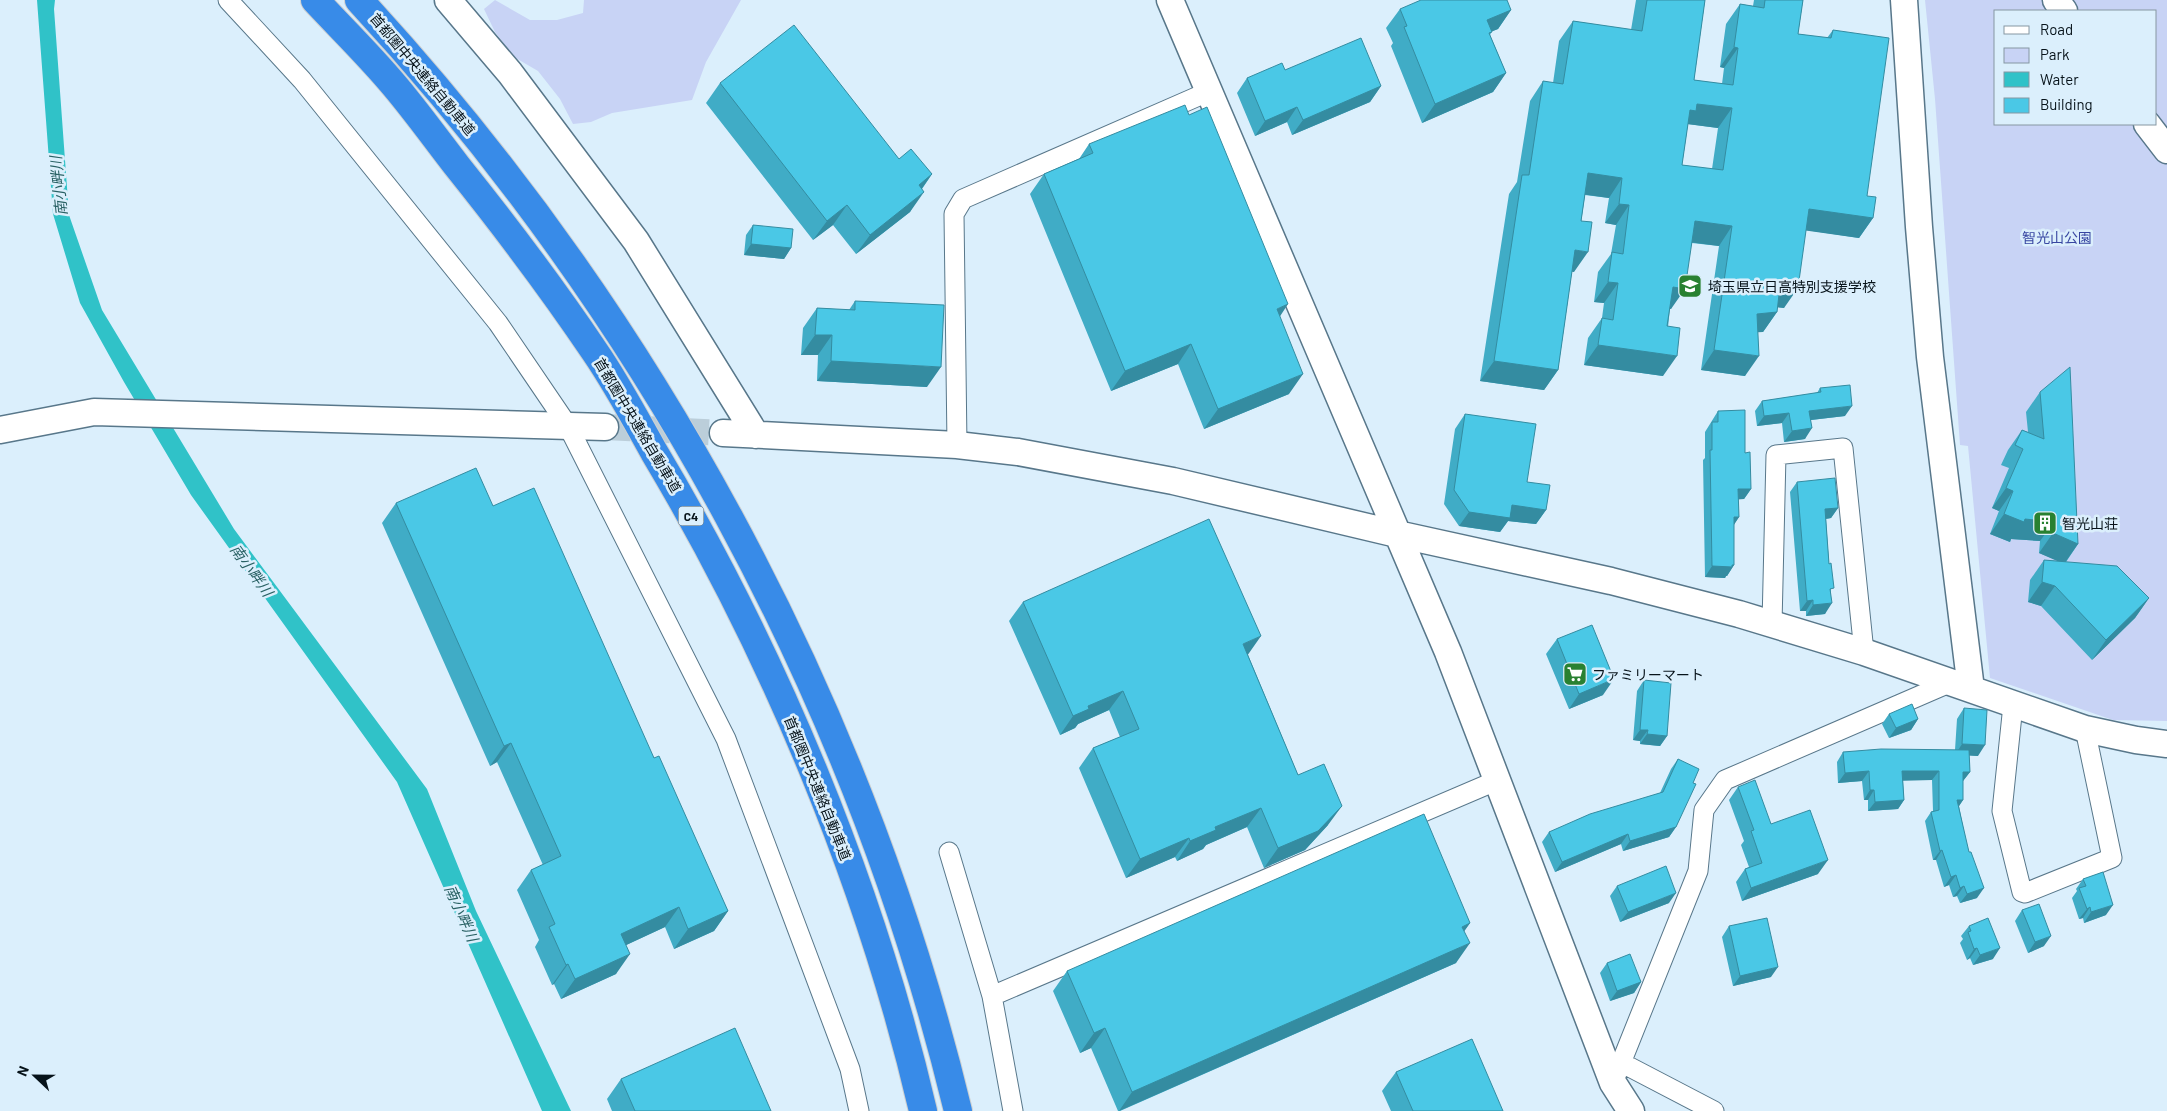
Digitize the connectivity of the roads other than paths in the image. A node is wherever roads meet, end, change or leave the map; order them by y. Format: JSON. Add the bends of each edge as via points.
{"nodes":[{"id":1,"x":228,"y":0,"type":"edge"},
{"id":2,"x":314,"y":0,"type":"edge"},
{"id":3,"x":359,"y":0,"type":"edge"},
{"id":4,"x":448,"y":0,"type":"edge"},
{"id":5,"x":1170,"y":0,"type":"edge"},
{"id":6,"x":1904,"y":0,"type":"edge"},
{"id":7,"x":1210,"y":91,"type":"junction"},
{"id":8,"x":2148,"y":125,"type":"edge"},
{"id":9,"x":2167,"y":150,"type":"edge"},
{"id":10,"x":568,"y":426,"type":"junction"},
{"id":11,"x":605,"y":427,"type":"tunnel mouth"},
{"id":12,"x":0,"y":430,"type":"edge"},
{"id":13,"x":723,"y":433,"type":"tunnel mouth"},
{"id":14,"x":756,"y":435,"type":"junction"},
{"id":15,"x":957,"y":445,"type":"junction"},
{"id":16,"x":1397,"y":534,"type":"junction"},
{"id":17,"x":1772,"y":624,"type":"junction"},
{"id":18,"x":1864,"y":652,"type":"junction"},
{"id":19,"x":1960,"y":686,"type":"junction"},
{"id":20,"x":2013,"y":705,"type":"junction"},
{"id":21,"x":2085,"y":729,"type":"junction"},
{"id":22,"x":2167,"y":744,"type":"edge"},
{"id":23,"x":1498,"y":780,"type":"junction"},
{"id":24,"x":949,"y":852,"type":"dead end"},
{"id":25,"x":992,"y":996,"type":"junction"},
{"id":26,"x":1617,"y":1073,"type":"junction"},
{"id":27,"x":859,"y":1111,"type":"edge"},
{"id":28,"x":923,"y":1111,"type":"edge"},
{"id":29,"x":958,"y":1111,"type":"edge"},
{"id":30,"x":1013,"y":1111,"type":"edge"},
{"id":31,"x":1631,"y":1111,"type":"edge"},
{"id":32,"x":1714,"y":1111,"type":"edge"}],
"edges":[{"from":1,"to":10,"type":"street","via":[[302,80],[498,323]]},
{"from":2,"to":28,"type":"highway","name":"首都圏中央連絡自動車道","number":"C4","via":[[394,84],[496,214],[597,354],[678,491],[780,694],[824,799],[865,909],[908,1046]]},
{"from":3,"to":29,"type":"highway","name":"首都圏中央連絡自動車道","number":"C4","via":[[408,53],[521,193],[624,338],[703,470],[812,684],[855,789],[896,897],[940,1039]]},
{"from":4,"to":14,"type":"street","via":[[510,73],[636,241]]},
{"from":5,"to":7,"type":"street"},
{"from":6,"to":19,"type":"street","via":[[1919,227]]},
{"from":7,"to":15,"type":"street","via":[[963,198],[954,214]]},
{"from":7,"to":16,"type":"street"},
{"from":8,"to":9,"type":"street"},
{"from":10,"to":11,"type":"street"},
{"from":10,"to":12,"type":"street","via":[[96,412]]},
{"from":10,"to":27,"type":"street","via":[[726,739],[850,1069]]},
{"from":13,"to":14,"type":"street"},
{"from":14,"to":15,"type":"street"},
{"from":15,"to":16,"type":"street","via":[[1077,461]]},
{"from":16,"to":17,"type":"street","via":[[1611,581]]},
{"from":16,"to":23,"type":"street"},
{"from":17,"to":18,"type":"street"},
{"from":17,"to":18,"type":"street","via":[[1776,455],[1843,448]]},
{"from":18,"to":19,"type":"street"},
{"from":19,"to":20,"type":"street"},
{"from":19,"to":26,"type":"street","via":[[1724,780],[1704,810],[1698,871]]},
{"from":20,"to":21,"type":"street"},
{"from":20,"to":21,"type":"street","via":[[2002,811],[2022,892],[2112,858]]},
{"from":21,"to":22,"type":"street"},
{"from":23,"to":25,"type":"street"},
{"from":23,"to":26,"type":"street"},
{"from":24,"to":25,"type":"street"},
{"from":25,"to":30,"type":"street"},
{"from":26,"to":31,"type":"street"},
{"from":26,"to":32,"type":"street"}]}
